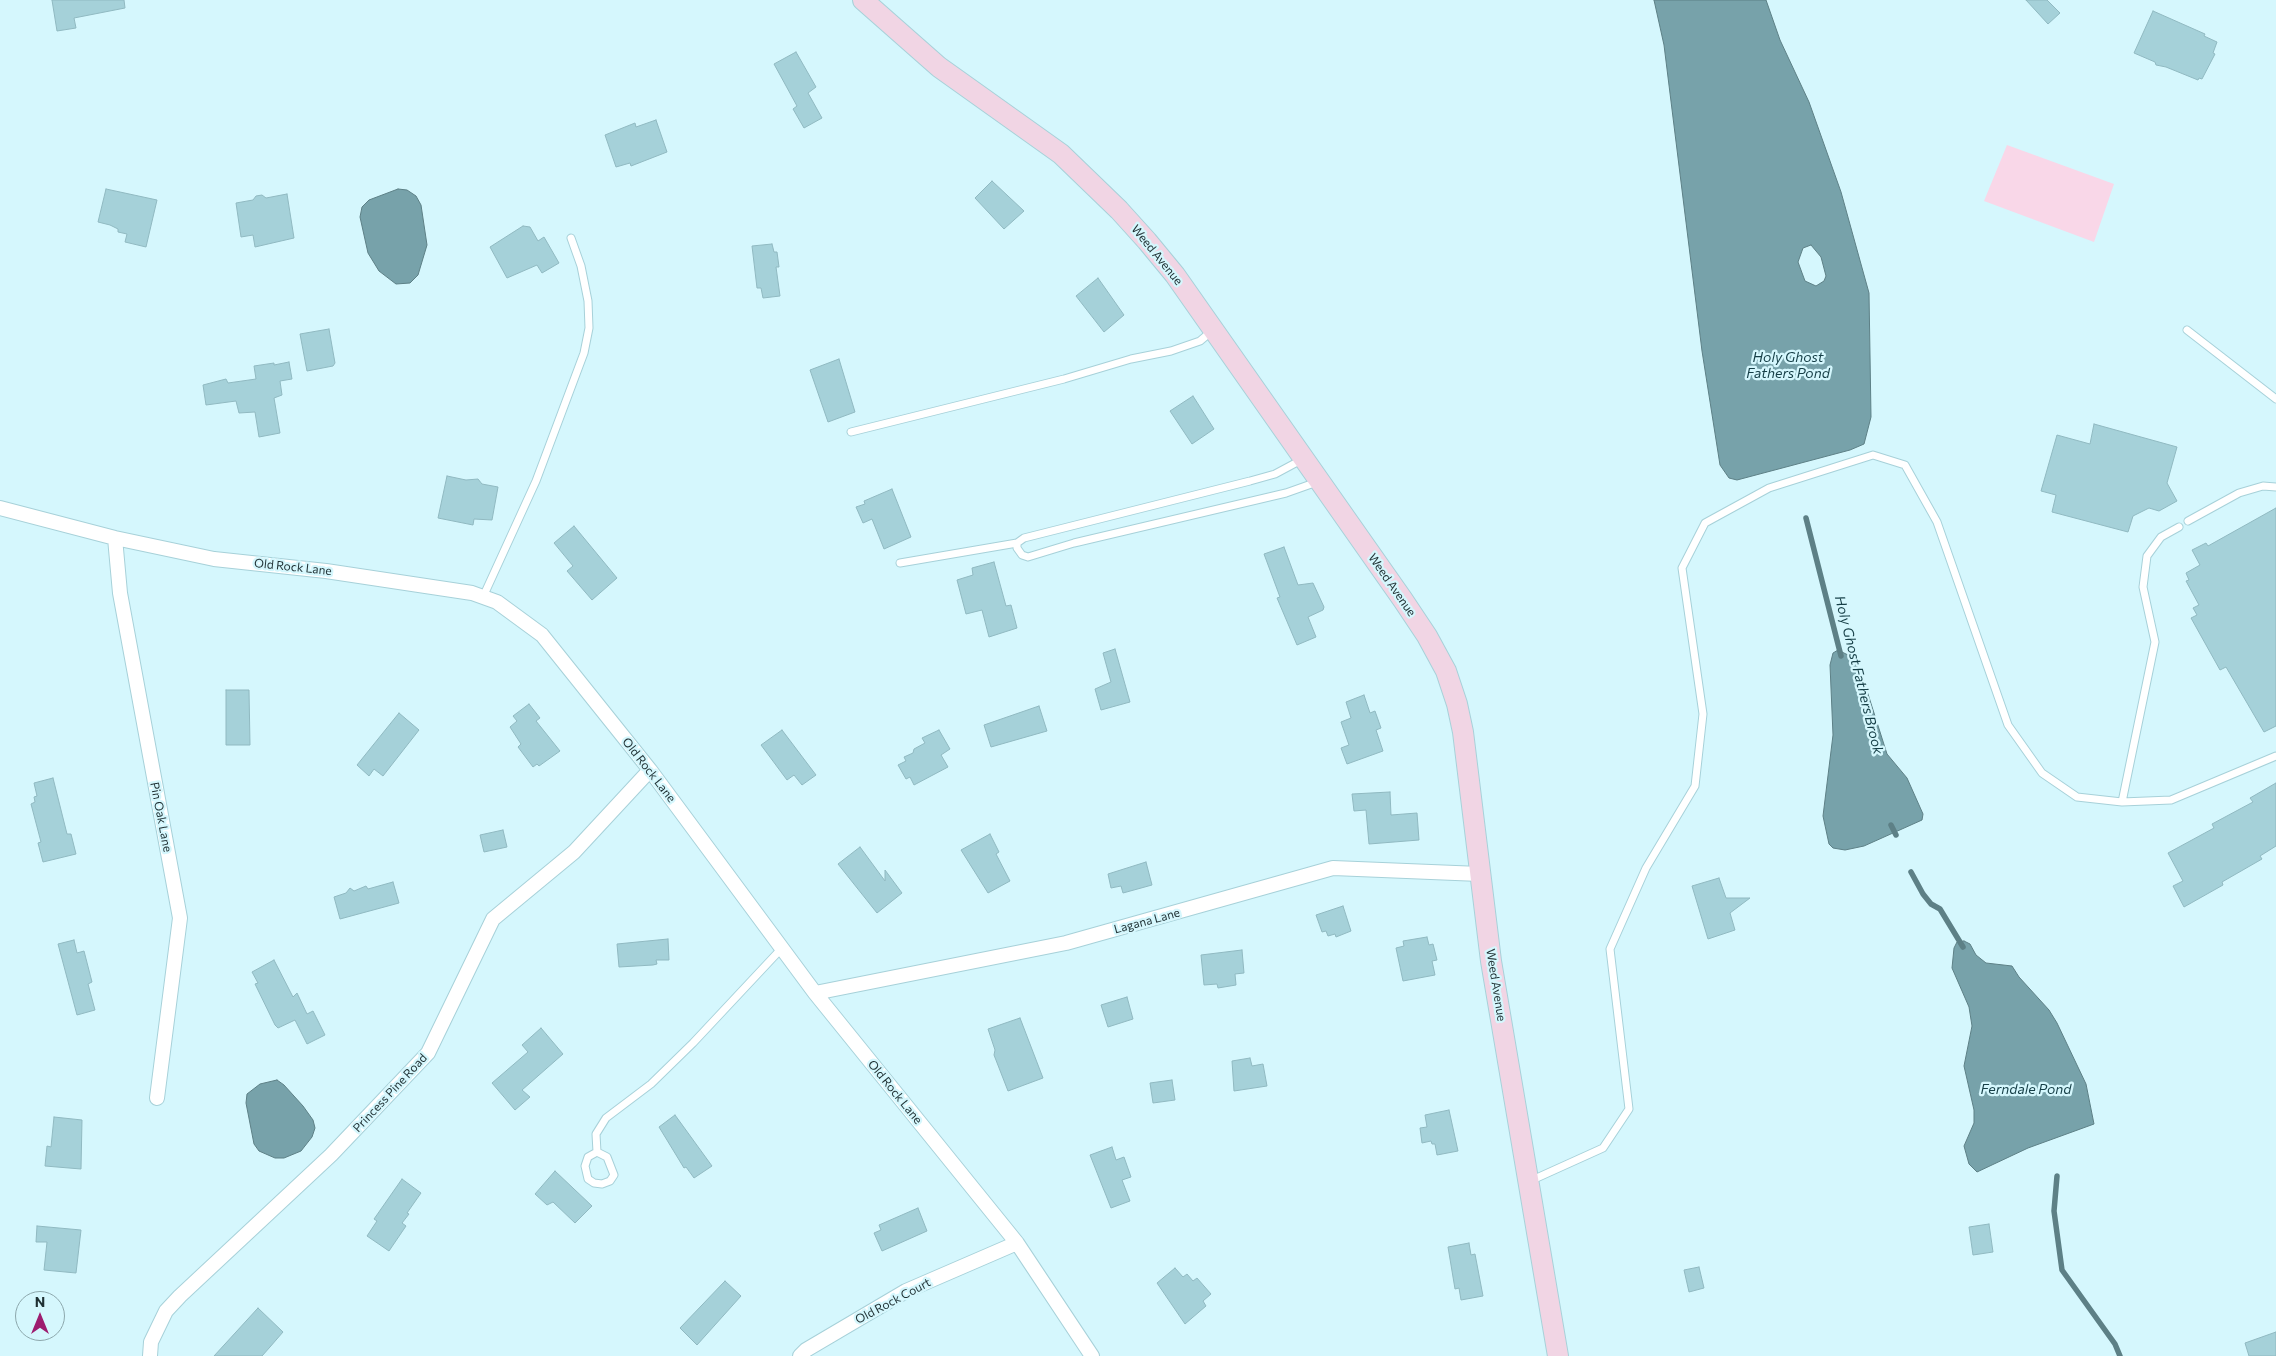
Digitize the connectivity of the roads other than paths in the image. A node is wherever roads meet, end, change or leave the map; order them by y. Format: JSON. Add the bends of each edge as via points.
{"nodes":[{"id":1,"x":863,"y":0,"type":"edge"},
{"id":2,"x":571,"y":238,"type":"dead end"},
{"id":3,"x":1213,"y":330,"type":"junction"},
{"id":4,"x":2187,"y":330,"type":"dead end"},
{"id":5,"x":2276,"y":399,"type":"edge"},
{"id":6,"x":852,"y":432,"type":"dead end"},
{"id":7,"x":1304,"y":459,"type":"junction"},
{"id":8,"x":1319,"y":481,"type":"junction"},
{"id":9,"x":2276,"y":487,"type":"edge"},
{"id":10,"x":0,"y":508,"type":"edge"},
{"id":11,"x":2188,"y":521,"type":"dead end"},
{"id":12,"x":2179,"y":527,"type":"dead end"},
{"id":13,"x":115,"y":538,"type":"junction"},
{"id":14,"x":1017,"y":543,"type":"junction"},
{"id":15,"x":900,"y":563,"type":"dead end"},
{"id":16,"x":482,"y":597,"type":"junction"},
{"id":17,"x":2276,"y":756,"type":"edge"},
{"id":18,"x":650,"y":770,"type":"junction"},
{"id":19,"x":2122,"y":802,"type":"junction"},
{"id":20,"x":1480,"y":874,"type":"junction"},
{"id":21,"x":782,"y":948,"type":"junction"},
{"id":22,"x":815,"y":993,"type":"junction"},
{"id":23,"x":157,"y":1098,"type":"dead end"},
{"id":24,"x":597,"y":1152,"type":"junction"},
{"id":25,"x":1527,"y":1182,"type":"junction"},
{"id":26,"x":1017,"y":1243,"type":"junction"},
{"id":27,"x":150,"y":1356,"type":"edge"},
{"id":28,"x":800,"y":1356,"type":"edge"},
{"id":29,"x":1092,"y":1356,"type":"edge"},
{"id":30,"x":1558,"y":1356,"type":"edge"}],
"edges":[{"from":1,"to":3,"type":"main road","name":"Weed Avenue","via":[[939,67],[1061,154],[1119,210],[1176,275]]},
{"from":2,"to":16,"type":"lane","via":[[588,301],[584,354],[536,481]]},
{"from":3,"to":6,"type":"lane","via":[[1200,341],[1171,351]]},
{"from":3,"to":7,"type":"main road","name":"Weed Avenue"},
{"from":4,"to":5,"type":"lane"},
{"from":7,"to":8,"type":"main road","name":"Weed Avenue"},
{"from":7,"to":14,"type":"lane","via":[[1275,474],[1024,538]]},
{"from":8,"to":14,"type":"lane","via":[[1286,493],[1074,543],[1028,557],[1022,555]]},
{"from":8,"to":20,"type":"main road","name":"Weed Avenue","via":[[1428,636],[1446,671],[1463,732]]},
{"from":9,"to":11,"type":"lane","via":[[2263,486],[2239,493]]},
{"from":10,"to":13,"type":"street","name":"Old Rock Lane"},
{"from":12,"to":19,"type":"lane","via":[[2160,537],[2147,556],[2143,587],[2155,642]]},
{"from":13,"to":16,"type":"street","name":"Old Rock Lane","via":[[214,559],[366,576]]},
{"from":13,"to":23,"type":"street","name":"Pin Oak Lane","via":[[120,593],[180,918]]},
{"from":14,"to":15,"type":"lane"},
{"from":16,"to":18,"type":"street","name":"Old Rock Lane","via":[[497,602],[542,635]]},
{"from":17,"to":19,"type":"lane","via":[[2171,800]]},
{"from":18,"to":21,"type":"street","name":"Old Rock Lane"},
{"from":18,"to":27,"type":"street","name":"Princess Pine Road","via":[[574,852],[493,919],[428,1053],[331,1155],[176,1301],[166,1312],[151,1342]]},
{"from":19,"to":25,"type":"lane","via":[[2076,797],[2042,773],[2008,725],[1937,522],[1905,464],[1873,455],[1769,488],[1705,523],[1682,568],[1703,714],[1695,786],[1646,868],[1610,949],[1629,1108],[1602,1148]]},
{"from":20,"to":22,"type":"street","name":"Lagana Lane","via":[[1333,868],[1066,943]]},
{"from":20,"to":25,"type":"main road","name":"Weed Avenue"},
{"from":21,"to":22,"type":"street","name":"Old Rock Lane"},
{"from":21,"to":24,"type":"lane","via":[[651,1084],[606,1118],[596,1134]]},
{"from":22,"to":26,"type":"street","name":"Old Rock Lane"},
{"from":24,"to":24,"type":"lane","via":[[588,1157],[585,1173],[594,1183],[602,1184],[614,1175],[607,1158]]},
{"from":25,"to":30,"type":"main road","name":"Weed Avenue"},
{"from":26,"to":28,"type":"street","name":"Old Rock Court","via":[[906,1291]]},
{"from":26,"to":29,"type":"street","name":"Old Rock Lane"}]}
